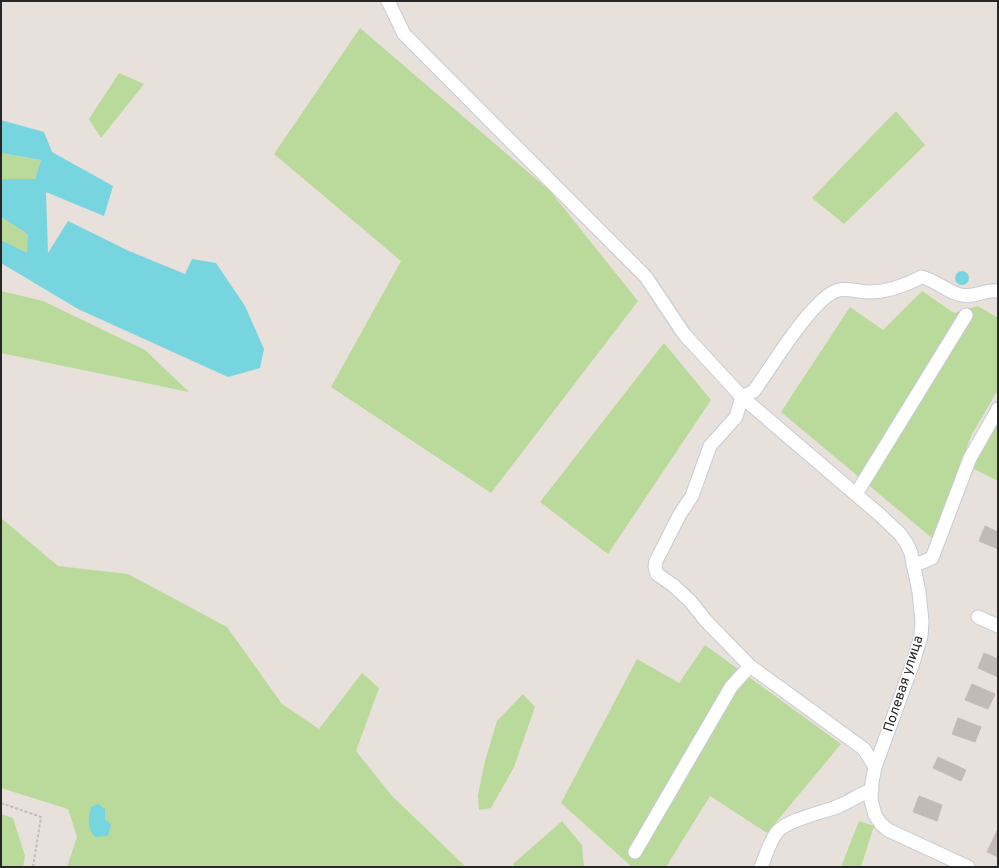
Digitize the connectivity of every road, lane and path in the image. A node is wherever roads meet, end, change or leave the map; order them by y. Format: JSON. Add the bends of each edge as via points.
{"nodes":[{"id":1,"x":388,"y":1,"type":"edge"},
{"id":2,"x":998,"y":291,"type":"edge"},
{"id":3,"x":966,"y":315,"type":"dead end"},
{"id":4,"x":742,"y":397,"type":"junction"},
{"id":5,"x":998,"y":408,"type":"edge"},
{"id":6,"x":856,"y":494,"type":"junction"},
{"id":7,"x":913,"y":566,"type":"junction"},
{"id":8,"x":978,"y":617,"type":"dead end"},
{"id":9,"x":998,"y":626,"type":"edge"},
{"id":10,"x":750,"y":666,"type":"junction"},
{"id":11,"x":875,"y":767,"type":"junction"},
{"id":12,"x":872,"y":790,"type":"junction"},
{"id":13,"x":1,"y":803,"type":"edge"},
{"id":14,"x":635,"y":852,"type":"dead end"},
{"id":15,"x":960,"y":865,"type":"edge"},
{"id":16,"x":33,"y":867,"type":"edge"},
{"id":17,"x":761,"y":867,"type":"edge"}],
"edges":[{"from":1,"to":4,"type":"street","name":"Полевая улица","via":[[404,34],[646,277],[684,334]]},
{"from":2,"to":4,"type":"street","via":[[985,291],[976,296],[962,295],[931,279],[921,277],[882,292],[841,289],[832,292],[811,311],[754,391]]},
{"from":3,"to":6,"type":"street"},
{"from":4,"to":6,"type":"street","name":"Полевая улица"},
{"from":4,"to":10,"type":"street","via":[[736,417],[710,446],[692,496],[660,552],[655,567],[657,574],[690,601]]},
{"from":5,"to":7,"type":"street","via":[[970,458],[932,558]]},
{"from":6,"to":7,"type":"street","name":"Полевая улица","via":[[900,534],[911,554]]},
{"from":7,"to":11,"type":"street","name":"Полевая улица","via":[[921,607],[921,636]]},
{"from":8,"to":9,"type":"street"},
{"from":10,"to":11,"type":"street","via":[[864,749]]},
{"from":10,"to":14,"type":"street","via":[[731,687]]},
{"from":11,"to":12,"type":"street","name":"Полевая улица"},
{"from":12,"to":15,"type":"street","name":"Полевая улица","via":[[871,800],[875,815],[888,830]]},
{"from":12,"to":17,"type":"street","via":[[779,830]]},
{"from":13,"to":16,"type":"path","via":[[41,817]]}]}
